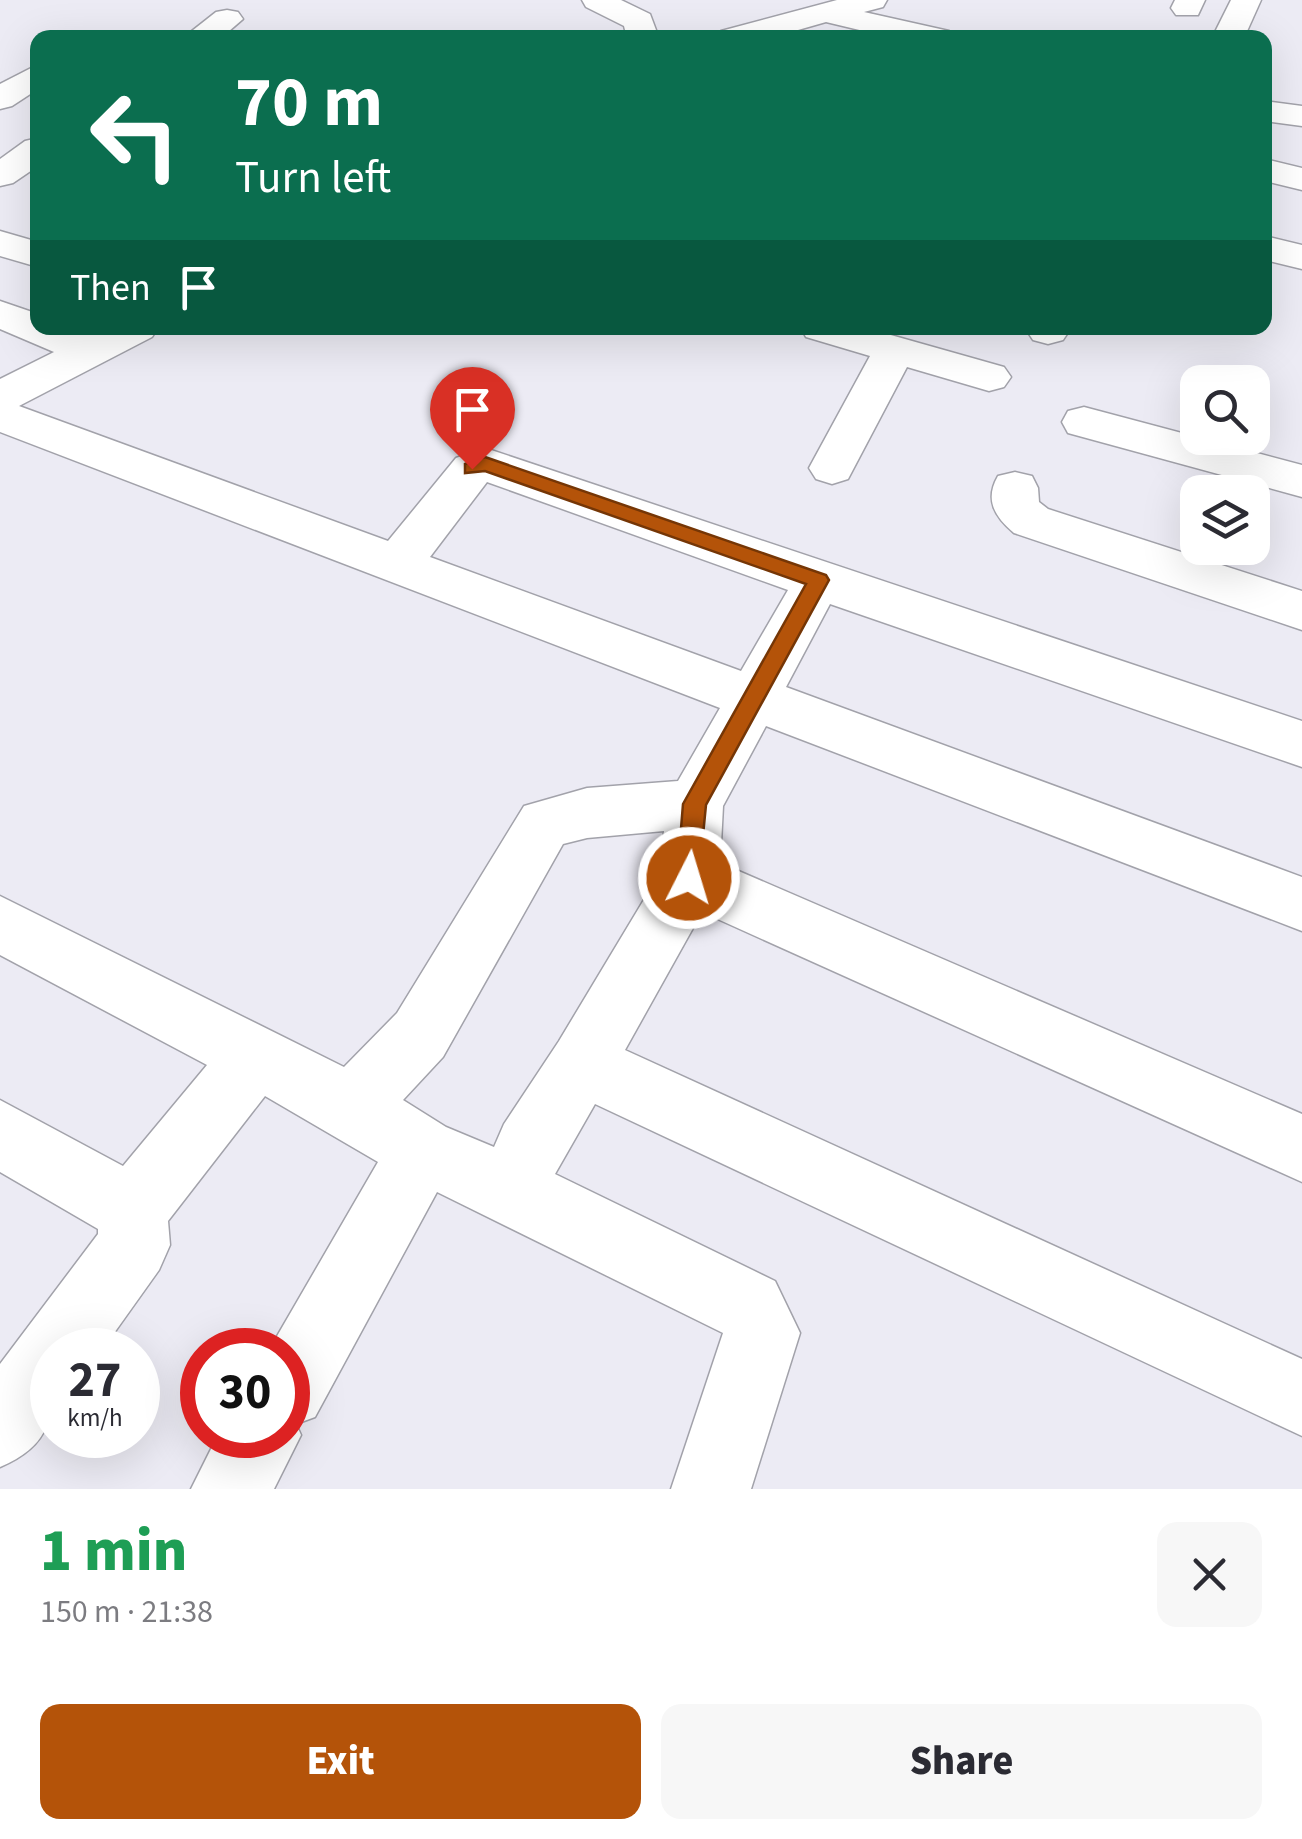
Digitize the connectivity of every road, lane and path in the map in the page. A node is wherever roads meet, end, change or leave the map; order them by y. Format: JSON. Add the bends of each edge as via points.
{"nodes":[{"id":1,"x":597,"y":0,"type":"edge"},
{"id":2,"x":872,"y":0,"type":"edge"},
{"id":3,"x":1246,"y":0,"type":"edge"},
{"id":4,"x":824,"y":12,"type":"junction"},
{"id":5,"x":227,"y":18,"type":"dead end"},
{"id":6,"x":211,"y":30,"type":"edge"},
{"id":7,"x":641,"y":30,"type":"edge"},
{"id":8,"x":760,"y":30,"type":"edge"},
{"id":9,"x":903,"y":30,"type":"edge"},
{"id":10,"x":1232,"y":30,"type":"edge"},
{"id":11,"x":30,"y":79,"type":"edge"},
{"id":12,"x":0,"y":99,"type":"edge"},
{"id":13,"x":30,"y":154,"type":"edge"},
{"id":14,"x":1272,"y":172,"type":"edge"},
{"id":15,"x":0,"y":175,"type":"edge"},
{"id":16,"x":1302,"y":179,"type":"edge"},
{"id":17,"x":0,"y":242,"type":"edge"},
{"id":18,"x":1272,"y":250,"type":"edge"},
{"id":19,"x":30,"y":252,"type":"edge"},
{"id":20,"x":1302,"y":257,"type":"edge"},
{"id":21,"x":0,"y":314,"type":"edge"},
{"id":22,"x":30,"y":327,"type":"edge"},
{"id":23,"x":49,"y":335,"type":"edge"},
{"id":24,"x":122,"y":335,"type":"edge"},
{"id":25,"x":860,"y":335,"type":"edge"},
{"id":26,"x":921,"y":346,"type":"edge"},
{"id":27,"x":88,"y":352,"type":"junction"},
{"id":28,"x":989,"y":376,"type":"dead end"},
{"id":29,"x":0,"y":397,"type":"edge"},
{"id":30,"x":0,"y":415,"type":"edge"},
{"id":31,"x":1084,"y":422,"type":"dead end"},
{"id":32,"x":832,"y":468,"type":"dead end"},
{"id":33,"x":1302,"y":482,"type":"edge"},
{"id":34,"x":1015,"y":488,"type":"dead end"},
{"id":35,"x":396,"y":565,"type":"junction"},
{"id":36,"x":818,"y":580,"type":"junction"},
{"id":37,"x":1302,"y":610,"type":"edge"},
{"id":38,"x":752,"y":695,"type":"junction"},
{"id":39,"x":1302,"y":744,"type":"edge"},
{"id":40,"x":694,"y":804,"type":"junction"},
{"id":41,"x":689,"y":878,"type":"junction"},
{"id":42,"x":1302,"y":904,"type":"edge"},
{"id":43,"x":0,"y":924,"type":"edge"},
{"id":44,"x":255,"y":1057,"type":"junction"},
{"id":45,"x":582,"y":1064,"type":"junction"},
{"id":46,"x":352,"y":1106,"type":"junction"},
{"id":47,"x":0,"y":1134,"type":"edge"},
{"id":48,"x":1302,"y":1148,"type":"edge"},
{"id":49,"x":422,"y":1151,"type":"junction"},
{"id":50,"x":516,"y":1192,"type":"junction"},
{"id":51,"x":132,"y":1210,"type":"junction"},
{"id":52,"x":73,"y":1328,"type":"edge"},
{"id":53,"x":310,"y":1351,"type":"edge"},
{"id":54,"x":30,"y":1387,"type":"edge"},
{"id":55,"x":1302,"y":1398,"type":"edge"},
{"id":56,"x":0,"y":1428,"type":"edge"},
{"id":57,"x":249,"y":1458,"type":"edge"},
{"id":58,"x":232,"y":1489,"type":"edge"},
{"id":59,"x":710,"y":1489,"type":"edge"}],
"edges":[{"from":1,"to":7,"type":"street","via":[[638,20]]},
{"from":2,"to":4,"type":"street"},
{"from":3,"to":10,"type":"street"},
{"from":4,"to":8,"type":"street"},
{"from":4,"to":9,"type":"street"},
{"from":5,"to":6,"type":"street"},
{"from":11,"to":12,"type":"street"},
{"from":13,"to":15,"type":"street"},
{"from":14,"to":16,"type":"street"},
{"from":17,"to":19,"type":"street"},
{"from":18,"to":20,"type":"street"},
{"from":21,"to":22,"type":"street"},
{"from":23,"to":27,"type":"street"},
{"from":24,"to":27,"type":"street"},
{"from":25,"to":26,"type":"street"},
{"from":26,"to":28,"type":"street"},
{"from":26,"to":32,"type":"street"},
{"from":27,"to":29,"type":"street"},
{"from":30,"to":35,"type":"street"},
{"from":31,"to":33,"type":"street"},
{"from":34,"to":37,"type":"street","via":[[1016,508],[1031,521]]},
{"from":35,"to":36,"type":"street","via":[[472,469],[485,464]]},
{"from":35,"to":38,"type":"street"},
{"from":36,"to":38,"type":"street"},
{"from":36,"to":39,"type":"street"},
{"from":38,"to":40,"type":"street"},
{"from":38,"to":42,"type":"street"},
{"from":40,"to":41,"type":"street"},
{"from":40,"to":46,"type":"street","via":[[587,813],[544,824],[420,1034]]},
{"from":41,"to":45,"type":"street"},
{"from":41,"to":48,"type":"street"},
{"from":43,"to":44,"type":"street"},
{"from":44,"to":46,"type":"street"},
{"from":44,"to":51,"type":"street"},
{"from":45,"to":50,"type":"street","via":[[528,1148]]},
{"from":45,"to":55,"type":"street"},
{"from":46,"to":49,"type":"street"},
{"from":47,"to":51,"type":"street"},
{"from":49,"to":50,"type":"street"},
{"from":49,"to":53,"type":"street"},
{"from":50,"to":59,"type":"street","via":[[749,1306],[764,1332]]},
{"from":51,"to":52,"type":"street","via":[[134,1245]]},
{"from":54,"to":56,"type":"street"},
{"from":57,"to":58,"type":"street"}]}
